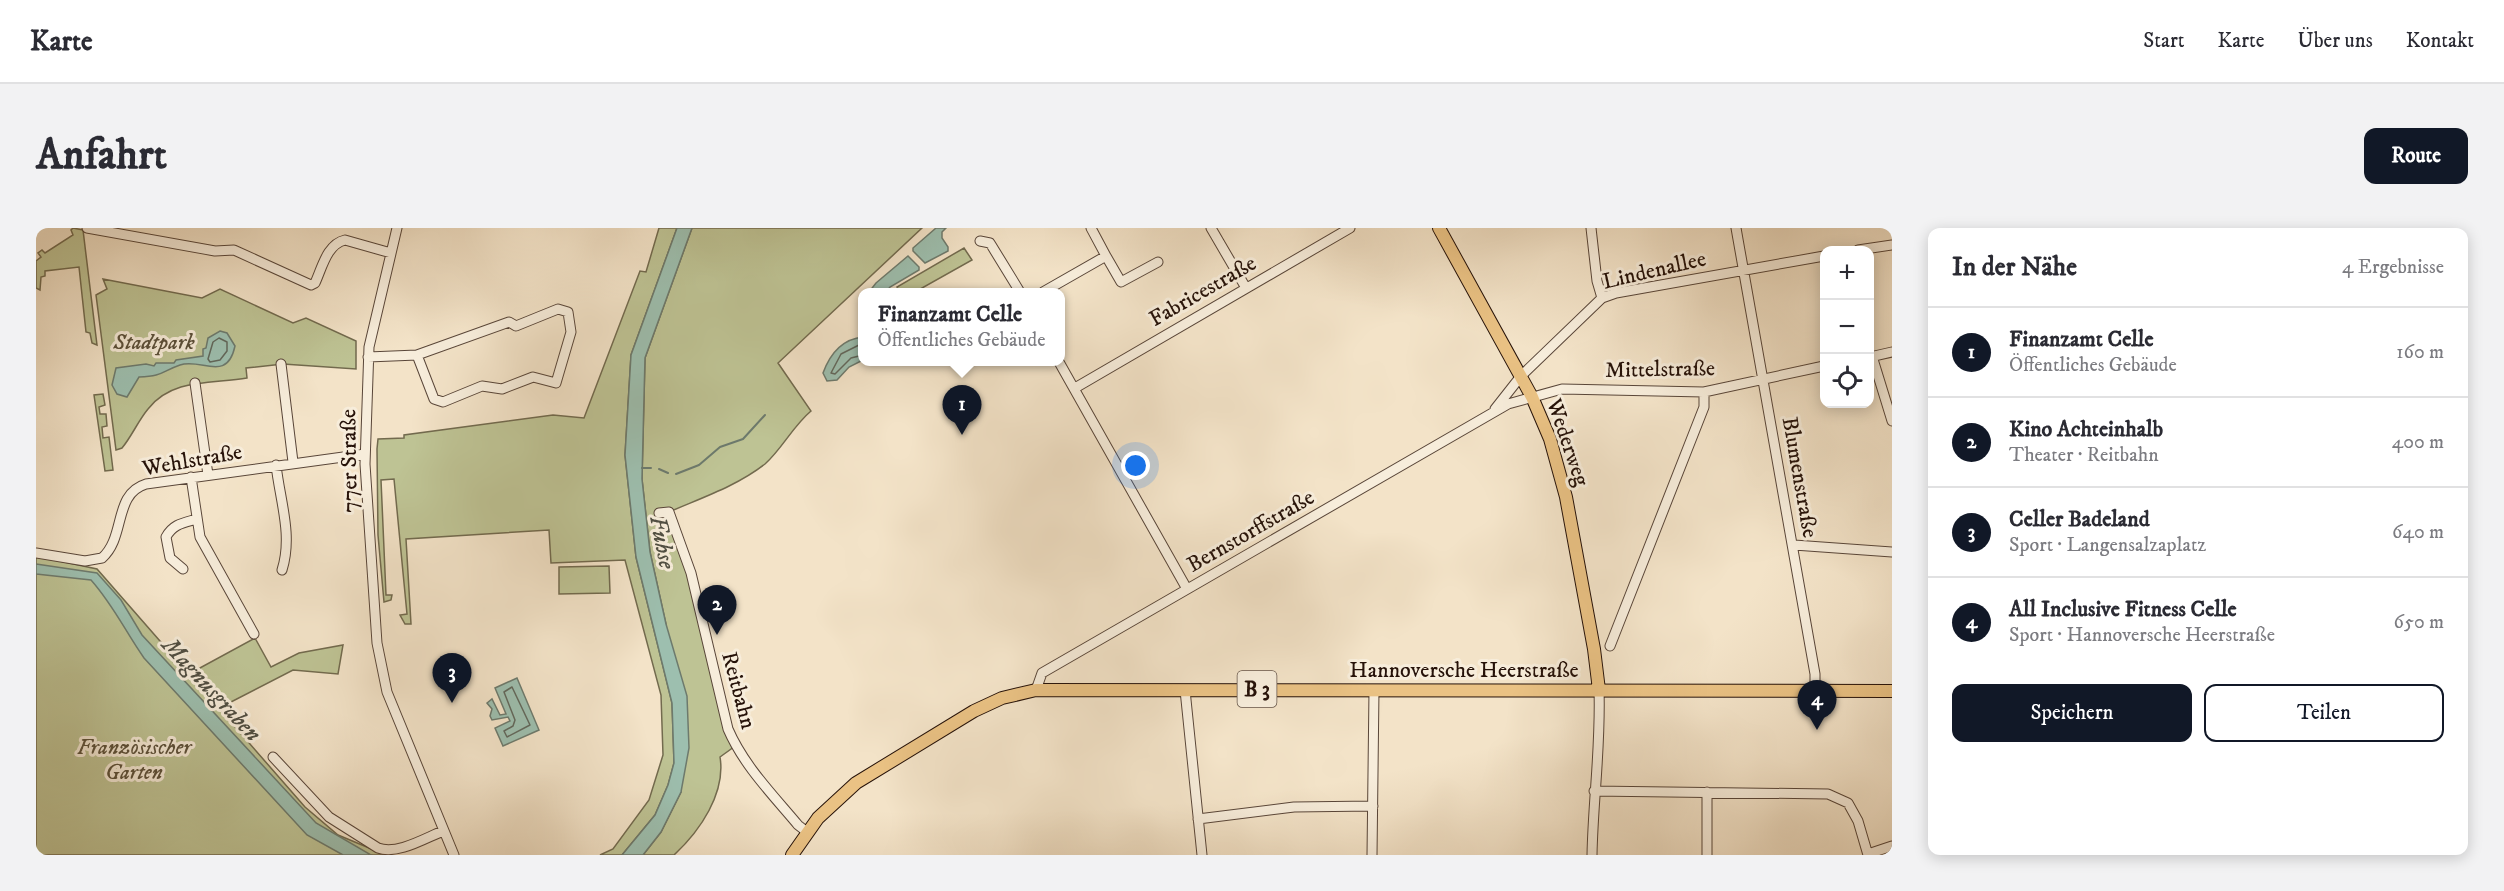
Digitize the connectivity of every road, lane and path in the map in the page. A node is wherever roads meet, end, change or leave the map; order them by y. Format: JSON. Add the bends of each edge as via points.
{"nodes":[{"id":1,"x":87,"y":228,"type":"edge"},
{"id":2,"x":397,"y":228,"type":"edge"},
{"id":3,"x":1091,"y":228,"type":"edge"},
{"id":4,"x":1211,"y":228,"type":"edge"},
{"id":5,"x":1350,"y":228,"type":"edge"},
{"id":6,"x":1439,"y":228,"type":"edge"},
{"id":7,"x":1591,"y":228,"type":"edge"},
{"id":8,"x":1736,"y":228,"type":"edge"},
{"id":9,"x":980,"y":241,"type":"dead end"},
{"id":10,"x":1892,"y":245,"type":"edge"},
{"id":11,"x":1874,"y":248,"type":"edge"},
{"id":12,"x":391,"y":253,"type":"junction"},
{"id":13,"x":1106,"y":256,"type":"junction"},
{"id":14,"x":1820,"y":257,"type":"edge"},
{"id":15,"x":1158,"y":262,"type":"dead end"},
{"id":16,"x":1744,"y":270,"type":"junction"},
{"id":17,"x":1018,"y":288,"type":"edge"},
{"id":18,"x":1050,"y":288,"type":"edge"},
{"id":19,"x":1246,"y":288,"type":"junction"},
{"id":20,"x":1602,"y":298,"type":"junction"},
{"id":21,"x":1892,"y":352,"type":"edge"},
{"id":22,"x":417,"y":355,"type":"junction"},
{"id":23,"x":1874,"y":356,"type":"edge"},
{"id":24,"x":368,"y":357,"type":"junction"},
{"id":25,"x":281,"y":364,"type":"dead end"},
{"id":26,"x":1061,"y":366,"type":"edge"},
{"id":27,"x":1874,"y":366,"type":"edge"},
{"id":28,"x":1820,"y":367,"type":"edge"},
{"id":29,"x":1521,"y":376,"type":"junction"},
{"id":30,"x":1764,"y":378,"type":"junction"},
{"id":31,"x":195,"y":383,"type":"dead end"},
{"id":32,"x":1074,"y":388,"type":"junction"},
{"id":33,"x":1704,"y":392,"type":"junction"},
{"id":34,"x":1532,"y":397,"type":"junction"},
{"id":35,"x":1493,"y":411,"type":"junction"},
{"id":36,"x":1892,"y":422,"type":"edge"},
{"id":37,"x":365,"y":454,"type":"junction"},
{"id":38,"x":293,"y":462,"type":"junction"},
{"id":39,"x":276,"y":465,"type":"junction"},
{"id":40,"x":208,"y":475,"type":"junction"},
{"id":41,"x":191,"y":477,"type":"junction"},
{"id":42,"x":659,"y":513,"type":"dead end"},
{"id":43,"x":197,"y":519,"type":"junction"},
{"id":44,"x":1794,"y":545,"type":"junction"},
{"id":45,"x":1892,"y":552,"type":"edge"},
{"id":46,"x":36,"y":553,"type":"edge"},
{"id":47,"x":183,"y":569,"type":"dead end"},
{"id":48,"x":282,"y":570,"type":"dead end"},
{"id":49,"x":1187,"y":589,"type":"junction"},
{"id":50,"x":254,"y":634,"type":"dead end"},
{"id":51,"x":1610,"y":646,"type":"dead end"},
{"id":52,"x":1036,"y":690,"type":"junction"},
{"id":53,"x":1185,"y":690,"type":"junction"},
{"id":54,"x":1374,"y":690,"type":"junction"},
{"id":55,"x":1599,"y":690,"type":"junction"},
{"id":56,"x":1815,"y":691,"type":"junction"},
{"id":57,"x":1892,"y":691,"type":"edge"},
{"id":58,"x":273,"y":757,"type":"dead end"},
{"id":59,"x":1594,"y":791,"type":"junction"},
{"id":60,"x":1707,"y":792,"type":"junction"},
{"id":61,"x":1373,"y":806,"type":"junction"},
{"id":62,"x":1198,"y":819,"type":"junction"},
{"id":63,"x":444,"y":831,"type":"junction"},
{"id":64,"x":807,"y":832,"type":"junction"},
{"id":65,"x":1892,"y":846,"type":"edge"},
{"id":66,"x":396,"y":851,"type":"edge"},
{"id":67,"x":1868,"y":854,"type":"edge"},
{"id":68,"x":454,"y":855,"type":"edge"},
{"id":69,"x":792,"y":855,"type":"edge"},
{"id":70,"x":1202,"y":855,"type":"edge"},
{"id":71,"x":1372,"y":855,"type":"edge"},
{"id":72,"x":1592,"y":855,"type":"edge"},
{"id":73,"x":1707,"y":855,"type":"edge"}],
"edges":[{"from":1,"to":12,"type":"street","via":[[215,251],[234,250],[311,285],[338,241]]},
{"from":2,"to":12,"type":"street","name":"77er Straße"},
{"from":3,"to":13,"type":"street"},
{"from":4,"to":19,"type":"street"},
{"from":5,"to":19,"type":"street","name":"Fabricestraße"},
{"from":6,"to":29,"type":"main road","name":"Wederweg"},
{"from":7,"to":20,"type":"street"},
{"from":8,"to":16,"type":"street","name":"Blumenstraße"},
{"from":9,"to":17,"type":"street","via":[[990,243]]},
{"from":10,"to":11,"type":"street"},
{"from":12,"to":24,"type":"street","name":"77er Straße","via":[[371,328]]},
{"from":13,"to":15,"type":"street","via":[[1121,282]]},
{"from":13,"to":18,"type":"street"},
{"from":14,"to":16,"type":"street","name":"Lindenallee"},
{"from":16,"to":20,"type":"street","name":"Lindenallee"},
{"from":16,"to":30,"type":"street","name":"Blumenstraße"},
{"from":19,"to":32,"type":"street","name":"Fabricestraße"},
{"from":20,"to":29,"type":"street","name":"Lindenallee"},
{"from":21,"to":23,"type":"street"},
{"from":22,"to":22,"type":"street","via":[[509,322],[516,326],[558,309],[568,312],[571,332],[556,383],[533,377],[502,389],[482,386],[443,402],[434,399]]},
{"from":22,"to":24,"type":"street"},
{"from":24,"to":37,"type":"street","name":"77er Straße"},
{"from":25,"to":38,"type":"street"},
{"from":26,"to":32,"type":"street"},
{"from":27,"to":36,"type":"street"},
{"from":28,"to":30,"type":"street","name":"Mittelstraße"},
{"from":29,"to":34,"type":"main road","name":"Wederweg"},
{"from":29,"to":35,"type":"street","name":"Bernstorffstraße"},
{"from":30,"to":33,"type":"street","name":"Mittelstraße"},
{"from":30,"to":44,"type":"street","name":"Blumenstraße"},
{"from":31,"to":40,"type":"street"},
{"from":32,"to":49,"type":"street"},
{"from":33,"to":34,"type":"street","name":"Mittelstraße","via":[[1562,388]]},
{"from":33,"to":51,"type":"street","via":[[1704,407]]},
{"from":34,"to":35,"type":"street","name":"Bernstorffstraße"},
{"from":34,"to":55,"type":"main road","name":"Wederweg","via":[[1550,439],[1566,497]]},
{"from":35,"to":49,"type":"street","name":"Bernstorffstraße"},
{"from":37,"to":38,"type":"street","name":"Wehlstraße"},
{"from":37,"to":63,"type":"street","name":"77er Straße","via":[[382,671]]},
{"from":38,"to":39,"type":"street","name":"Wehlstraße"},
{"from":39,"to":40,"type":"street","name":"Wehlstraße"},
{"from":39,"to":48,"type":"street","via":[[288,532],[288,552]]},
{"from":40,"to":41,"type":"street","name":"Wehlstraße"},
{"from":41,"to":43,"type":"street"},
{"from":41,"to":46,"type":"street","name":"Wehlstraße","via":[[146,484],[134,490],[124,502],[114,542],[99,560]]},
{"from":42,"to":64,"type":"street","name":"Reitbahn","via":[[669,512],[691,573],[734,744]]},
{"from":43,"to":47,"type":"street","via":[[178,524],[166,537],[170,558]]},
{"from":43,"to":50,"type":"street","via":[[204,547]]},
{"from":44,"to":45,"type":"street"},
{"from":44,"to":56,"type":"street","name":"Blumenstraße"},
{"from":49,"to":52,"type":"street","name":"Bernstorffstraße","via":[[1042,673]]},
{"from":52,"to":53,"type":"main road","name":"Hannoversche Heerstraße","number":"B 3"},
{"from":52,"to":64,"type":"main road","number":"B 3","via":[[1002,698],[974,711],[908,750],[831,803]]},
{"from":53,"to":54,"type":"main road","name":"Hannoversche Heerstraße","number":"B 3"},
{"from":53,"to":62,"type":"street"},
{"from":54,"to":55,"type":"main road","name":"Hannoversche Heerstraße","number":"B 3"},
{"from":54,"to":61,"type":"street"},
{"from":55,"to":56,"type":"main road","name":"Hannoversche Heerstraße"},
{"from":55,"to":59,"type":"street"},
{"from":56,"to":57,"type":"main road","name":"Hannoversche Heerstraße"},
{"from":58,"to":66,"type":"street","via":[[329,817],[378,848]]},
{"from":59,"to":60,"type":"street"},
{"from":59,"to":72,"type":"street"},
{"from":60,"to":67,"type":"street","via":[[1828,794],[1848,803],[1858,820]]},
{"from":60,"to":73,"type":"street"},
{"from":61,"to":62,"type":"street","via":[[1294,807]]},
{"from":61,"to":71,"type":"street"},
{"from":62,"to":70,"type":"street"},
{"from":63,"to":66,"type":"street"},
{"from":63,"to":68,"type":"street","name":"77er Straße"},
{"from":64,"to":69,"type":"main road","number":"B 3"},
{"from":65,"to":67,"type":"street"}]}
